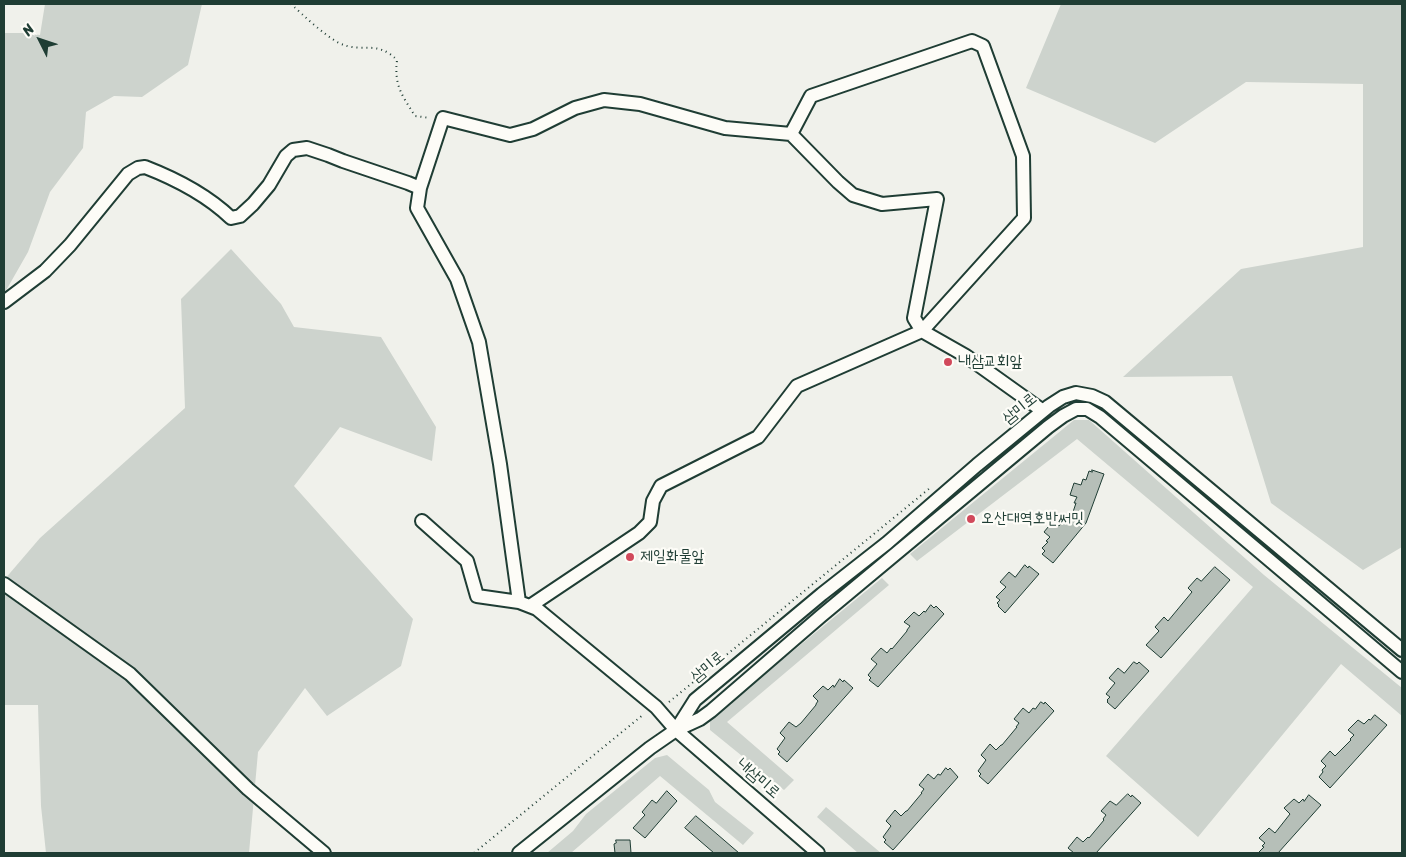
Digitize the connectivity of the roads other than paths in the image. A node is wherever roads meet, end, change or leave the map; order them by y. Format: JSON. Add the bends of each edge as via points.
{"nodes":[{"id":1,"x":791,"y":134,"type":"junction"},
{"id":2,"x":420,"y":188,"type":"junction"},
{"id":3,"x":4,"y":302,"type":"edge"},
{"id":4,"x":922,"y":331,"type":"junction"},
{"id":5,"x":1043,"y":411,"type":"junction"},
{"id":6,"x":422,"y":521,"type":"dead end"},
{"id":7,"x":4,"y":584,"type":"edge"},
{"id":8,"x":525,"y":604,"type":"junction"},
{"id":9,"x":1402,"y":650,"type":"edge"},
{"id":10,"x":1402,"y":672,"type":"edge"},
{"id":11,"x":676,"y":730,"type":"junction"},
{"id":12,"x":324,"y":853,"type":"edge"},
{"id":13,"x":519,"y":853,"type":"edge"},
{"id":14,"x":818,"y":853,"type":"edge"}],
"edges":[{"from":1,"to":2,"type":"street","via":[[725,128],[640,104],[604,100],[575,108],[533,129],[510,135],[443,118]]},
{"from":1,"to":4,"type":"street","via":[[853,195],[882,204],[937,199],[914,318]]},
{"from":1,"to":4,"type":"street","via":[[811,96],[972,41],[983,46],[1023,156],[1024,218]]},
{"from":2,"to":3,"type":"street","via":[[308,148],[293,150],[253,204],[240,216],[231,218],[190,188],[145,167],[138,168],[118,185],[45,271]]},
{"from":2,"to":8,"type":"street","via":[[417,208],[457,279],[480,342]]},
{"from":4,"to":5,"type":"street","via":[[966,356]]},
{"from":4,"to":8,"type":"street","via":[[797,386],[758,437],[661,486],[653,501],[650,522],[639,534]]},
{"from":5,"to":9,"type":"street","name":"삼미로","via":[[1063,397],[1076,393],[1105,402]]},
{"from":5,"to":11,"type":"street","name":"삼미로","via":[[695,700]]},
{"from":6,"to":8,"type":"street","via":[[467,562],[477,596]]},
{"from":7,"to":12,"type":"street","via":[[130,674],[248,789]]},
{"from":8,"to":11,"type":"street","name":"내삼미로","via":[[537,609],[656,707]]},
{"from":10,"to":11,"type":"street","name":"삼미로","via":[[1100,417],[1087,409],[1076,409],[1048,427],[983,480],[700,719]]},
{"from":11,"to":13,"type":"street","name":"삼미로"},
{"from":11,"to":14,"type":"street","name":"내삼미로"}]}
